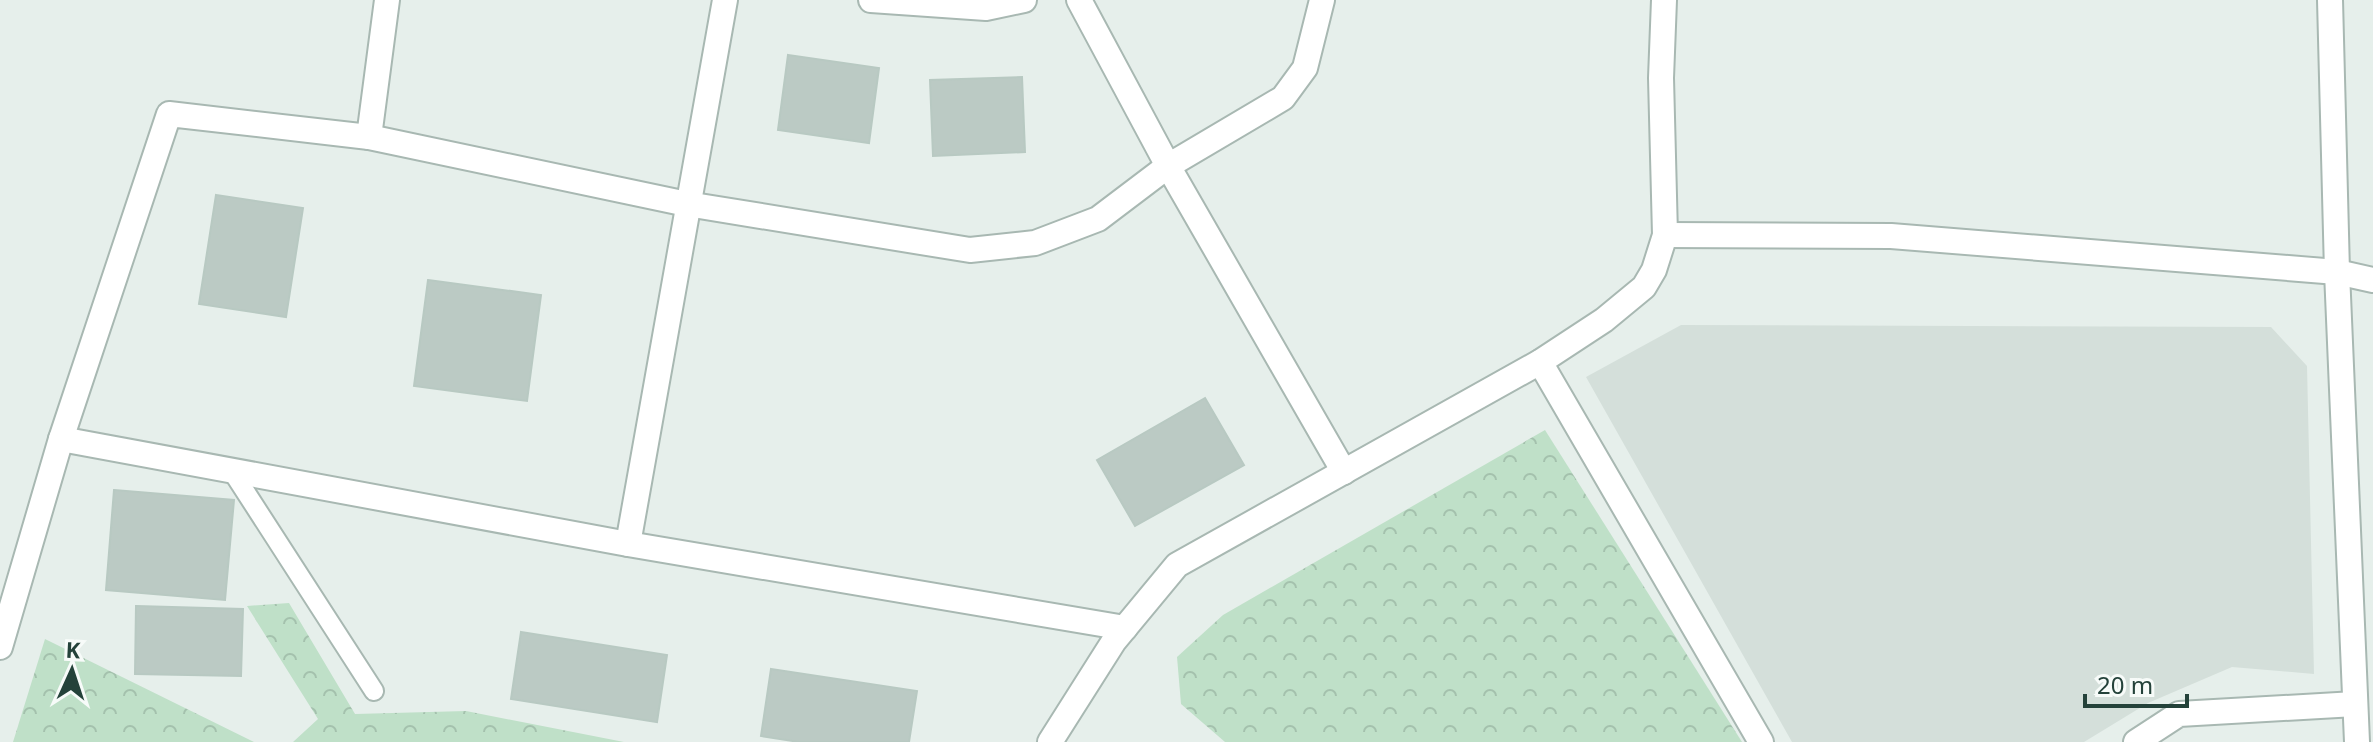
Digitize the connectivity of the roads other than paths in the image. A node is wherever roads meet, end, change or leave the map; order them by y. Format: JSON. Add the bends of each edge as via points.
{"nodes":[{"id":1,"x":387,"y":0,"type":"edge"},
{"id":2,"x":725,"y":0,"type":"edge"},
{"id":3,"x":871,"y":0,"type":"edge"},
{"id":4,"x":1024,"y":0,"type":"edge"},
{"id":5,"x":1079,"y":0,"type":"edge"},
{"id":6,"x":1322,"y":0,"type":"edge"},
{"id":7,"x":1664,"y":0,"type":"edge"},
{"id":8,"x":2330,"y":0,"type":"edge"},
{"id":9,"x":369,"y":137,"type":"junction"},
{"id":10,"x":1168,"y":166,"type":"junction"},
{"id":11,"x":687,"y":204,"type":"junction"},
{"id":12,"x":1665,"y":235,"type":"junction"},
{"id":13,"x":2337,"y":272,"type":"junction"},
{"id":14,"x":2373,"y":280,"type":"edge"},
{"id":15,"x":1540,"y":362,"type":"junction"},
{"id":16,"x":61,"y":439,"type":"junction"},
{"id":17,"x":232,"y":471,"type":"junction"},
{"id":18,"x":1344,"y":472,"type":"junction"},
{"id":19,"x":628,"y":544,"type":"junction"},
{"id":20,"x":1125,"y":628,"type":"junction"},
{"id":21,"x":0,"y":647,"type":"edge"},
{"id":22,"x":2361,"y":688,"type":"edge"},
{"id":23,"x":374,"y":691,"type":"dead end"},
{"id":24,"x":1050,"y":742,"type":"edge"},
{"id":25,"x":1761,"y":742,"type":"edge"},
{"id":26,"x":2136,"y":742,"type":"edge"},
{"id":27,"x":2357,"y":742,"type":"edge"}],
"edges":[{"from":1,"to":9,"type":"street"},
{"from":2,"to":11,"type":"street"},
{"from":3,"to":4,"type":"street","via":[[986,8]]},
{"from":5,"to":10,"type":"street"},
{"from":6,"to":10,"type":"street","via":[[1305,68],[1283,98]]},
{"from":7,"to":12,"type":"street"},
{"from":8,"to":13,"type":"street"},
{"from":9,"to":11,"type":"street"},
{"from":9,"to":16,"type":"street","via":[[169,114]]},
{"from":10,"to":11,"type":"street","via":[[1098,219],[1035,243],[970,250]]},
{"from":10,"to":18,"type":"street"},
{"from":11,"to":19,"type":"street"},
{"from":12,"to":13,"type":"street","via":[[1891,236]]},
{"from":12,"to":15,"type":"street","via":[[1644,287]]},
{"from":13,"to":14,"type":"street"},
{"from":13,"to":22,"type":"street"},
{"from":15,"to":18,"type":"street"},
{"from":15,"to":25,"type":"street"},
{"from":16,"to":17,"type":"street"},
{"from":16,"to":21,"type":"street"},
{"from":17,"to":19,"type":"street"},
{"from":17,"to":23,"type":"lane"},
{"from":18,"to":20,"type":"street","via":[[1177,565]]},
{"from":19,"to":20,"type":"street"},
{"from":20,"to":24,"type":"street"},
{"from":22,"to":26,"type":"street","via":[[2179,714]]},
{"from":22,"to":27,"type":"street"}]}
